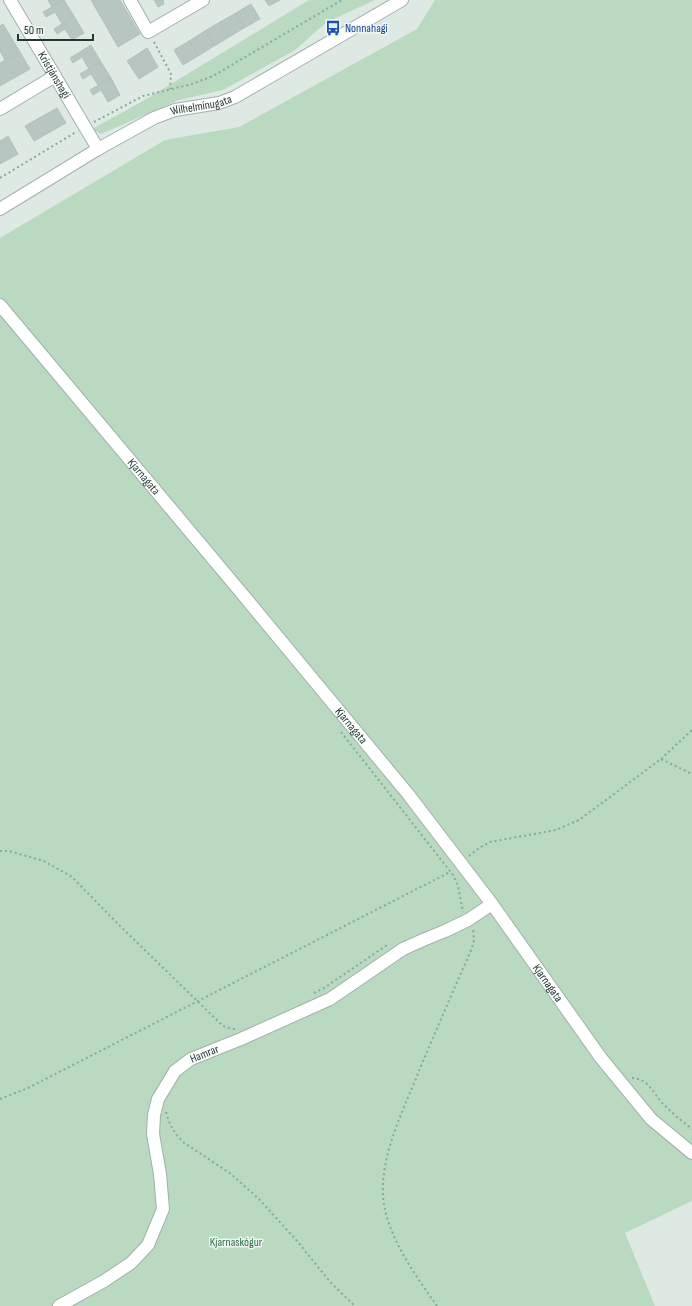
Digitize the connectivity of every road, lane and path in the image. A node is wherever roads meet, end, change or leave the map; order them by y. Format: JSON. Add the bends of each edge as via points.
{"nodes":[{"id":1,"x":10,"y":0,"type":"edge"},
{"id":2,"x":130,"y":0,"type":"edge"},
{"id":3,"x":203,"y":0,"type":"edge"},
{"id":4,"x":342,"y":0,"type":"edge"},
{"id":5,"x":402,"y":0,"type":"edge"},
{"id":6,"x":387,"y":4,"type":"edge"},
{"id":7,"x":148,"y":32,"type":"junction"},
{"id":8,"x":55,"y":76,"type":"junction"},
{"id":9,"x":170,"y":89,"type":"junction"},
{"id":10,"x":0,"y":109,"type":"edge"},
{"id":11,"x":85,"y":127,"type":"junction"},
{"id":12,"x":98,"y":150,"type":"junction"},
{"id":13,"x":0,"y":178,"type":"edge"},
{"id":14,"x":0,"y":209,"type":"edge"},
{"id":15,"x":0,"y":305,"type":"edge"},
{"id":16,"x":338,"y":729,"type":"dead end"},
{"id":17,"x":692,"y":730,"type":"edge"},
{"id":18,"x":661,"y":759,"type":"junction"},
{"id":19,"x":692,"y":774,"type":"edge"},
{"id":20,"x":0,"y":851,"type":"edge"},
{"id":21,"x":461,"y":863,"type":"junction"},
{"id":22,"x":450,"y":872,"type":"junction"},
{"id":23,"x":492,"y":904,"type":"junction"},
{"id":24,"x":463,"y":918,"type":"junction"},
{"id":25,"x":387,"y":945,"type":"dead end"},
{"id":26,"x":310,"y":995,"type":"dead end"},
{"id":27,"x":197,"y":1002,"type":"junction"},
{"id":28,"x":237,"y":1028,"type":"dead end"},
{"id":29,"x":618,"y":1078,"type":"junction"},
{"id":30,"x":160,"y":1094,"type":"junction"},
{"id":31,"x":0,"y":1099,"type":"edge"},
{"id":32,"x":692,"y":1129,"type":"edge"},
{"id":33,"x":692,"y":1153,"type":"edge"},
{"id":34,"x":59,"y":1306,"type":"edge"},
{"id":35,"x":355,"y":1306,"type":"edge"},
{"id":36,"x":437,"y":1306,"type":"edge"}],
"edges":[{"from":1,"to":8,"type":"street","name":"Kristjánshagi"},
{"from":2,"to":7,"type":"street"},
{"from":3,"to":7,"type":"street"},
{"from":4,"to":9,"type":"path","via":[[213,76]]},
{"from":5,"to":6,"type":"street","name":"Wilhelmínugata"},
{"from":6,"to":12,"type":"street","name":"Wilhelmínugata","via":[[235,97],[219,103],[165,113]]},
{"from":7,"to":9,"type":"path","via":[[171,74]]},
{"from":8,"to":10,"type":"street"},
{"from":8,"to":11,"type":"street","name":"Kristjánshagi"},
{"from":9,"to":11,"type":"path","via":[[143,96]]},
{"from":11,"to":12,"type":"street","name":"Kristjánshagi"},
{"from":11,"to":13,"type":"path"},
{"from":12,"to":14,"type":"street","name":"Wilhelmínugata"},
{"from":15,"to":21,"type":"street","name":"Kjarnagata","via":[[408,794]]},
{"from":16,"to":22,"type":"path"},
{"from":17,"to":18,"type":"path"},
{"from":18,"to":19,"type":"path"},
{"from":18,"to":21,"type":"path","via":[[579,820],[556,830],[490,842]]},
{"from":20,"to":27,"type":"path","via":[[44,861],[72,877]]},
{"from":21,"to":22,"type":"path"},
{"from":21,"to":23,"type":"street","name":"Kjarnagata"},
{"from":22,"to":24,"type":"path","via":[[458,886]]},
{"from":22,"to":27,"type":"path"},
{"from":23,"to":24,"type":"street","name":"Hamrar"},
{"from":23,"to":29,"type":"street","name":"Kjarnagata","via":[[601,1058]]},
{"from":24,"to":30,"type":"street","name":"Hamrar","via":[[445,932],[403,949],[330,999],[191,1059],[175,1071]]},
{"from":24,"to":36,"type":"path","via":[[473,928],[472,948],[395,1130],[385,1164],[384,1178],[384,1204],[391,1230],[411,1267]]},
{"from":25,"to":26,"type":"path"},
{"from":27,"to":28,"type":"path","via":[[223,1026]]},
{"from":27,"to":31,"type":"path","via":[[28,1088]]},
{"from":29,"to":32,"type":"path","via":[[638,1079],[651,1087],[662,1102]]},
{"from":29,"to":33,"type":"street","name":"Kjarnagata","via":[[651,1119]]},
{"from":30,"to":34,"type":"street","name":"Hamrar","via":[[154,1115],[153,1134],[163,1209],[148,1245],[131,1263]]},
{"from":30,"to":35,"type":"path","via":[[177,1137],[231,1174],[259,1199],[331,1283]]}]}
